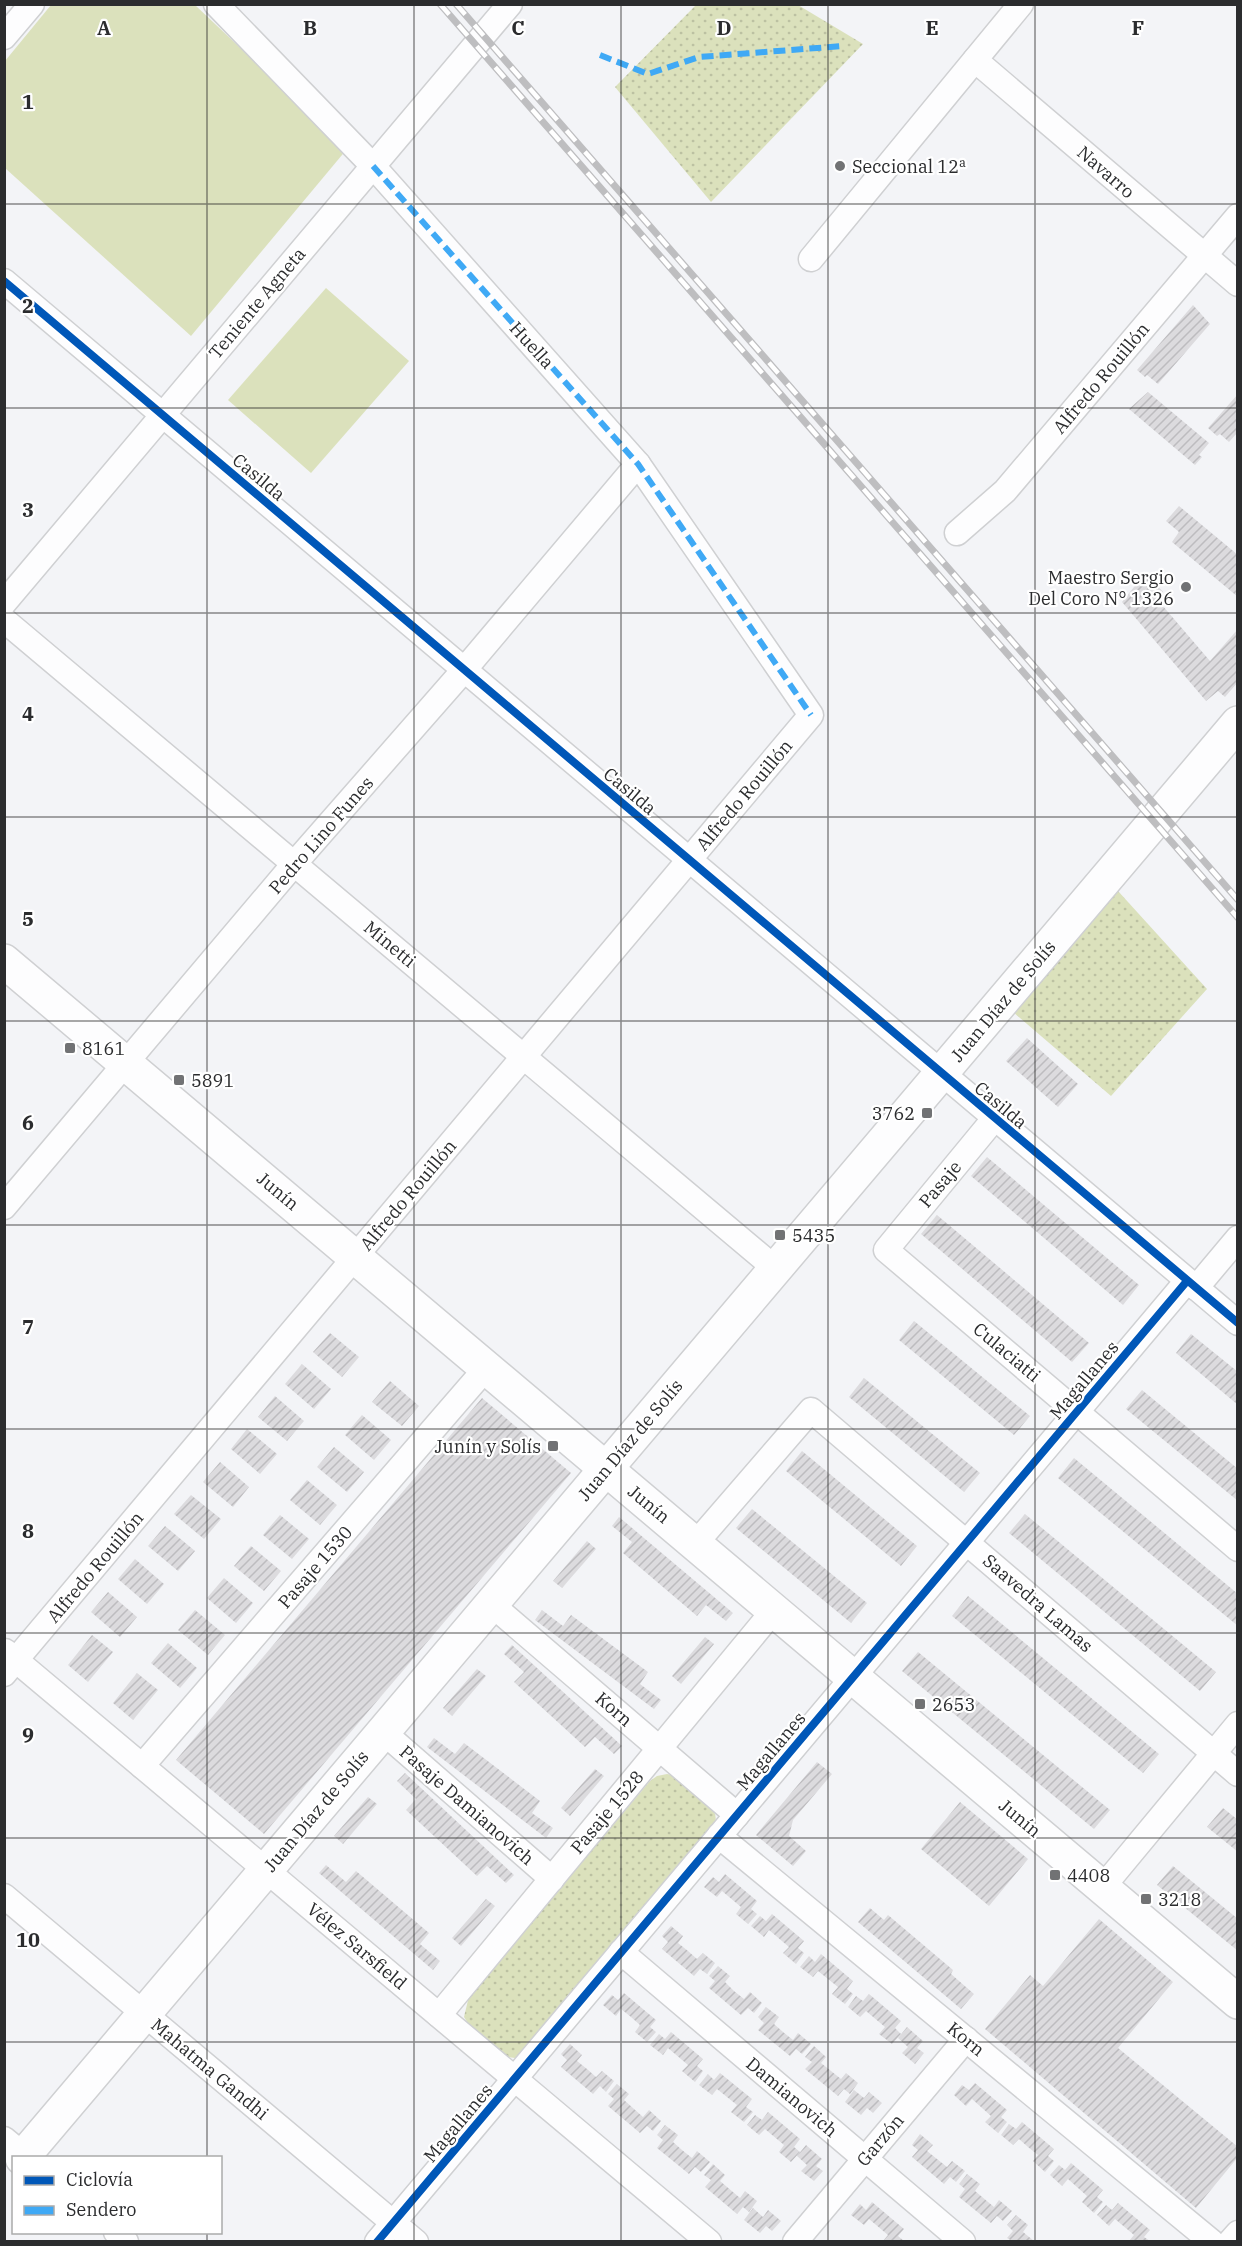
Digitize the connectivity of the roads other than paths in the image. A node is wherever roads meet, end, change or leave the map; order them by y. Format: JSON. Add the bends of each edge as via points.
{"nodes":[{"id":1,"x":32,"y":4,"type":"edge"},
{"id":2,"x":216,"y":4,"type":"edge"},
{"id":3,"x":510,"y":4,"type":"edge"},
{"id":4,"x":1021,"y":4,"type":"edge"},
{"id":5,"x":4,"y":38,"type":"edge"},
{"id":6,"x":975,"y":60,"type":"junction"},
{"id":7,"x":373,"y":166,"type":"junction"},
{"id":8,"x":1238,"y":216,"type":"edge"},
{"id":9,"x":1204,"y":256,"type":"junction"},
{"id":10,"x":811,"y":259,"type":"dead end"},
{"id":11,"x":4,"y":281,"type":"edge"},
{"id":12,"x":1238,"y":284,"type":"edge"},
{"id":13,"x":163,"y":415,"type":"junction"},
{"id":14,"x":638,"y":464,"type":"junction"},
{"id":15,"x":957,"y":533,"type":"dead end"},
{"id":16,"x":4,"y":603,"type":"edge"},
{"id":17,"x":4,"y":620,"type":"edge"},
{"id":18,"x":464,"y":670,"type":"junction"},
{"id":19,"x":812,"y":715,"type":"joint"},
{"id":20,"x":1238,"y":723,"type":"edge"},
{"id":21,"x":689,"y":861,"type":"junction"},
{"id":22,"x":294,"y":864,"type":"junction"},
{"id":23,"x":4,"y":961,"type":"edge"},
{"id":24,"x":524,"y":1057,"type":"junction"},
{"id":25,"x":126,"y":1063,"type":"junction"},
{"id":26,"x":941,"y":1074,"type":"junction"},
{"id":27,"x":994,"y":1119,"type":"junction"},
{"id":28,"x":4,"y":1207,"type":"edge"},
{"id":29,"x":1238,"y":1238,"type":"edge"},
{"id":30,"x":886,"y":1250,"type":"joint"},
{"id":31,"x":356,"y":1257,"type":"junction"},
{"id":32,"x":776,"y":1269,"type":"junction"},
{"id":33,"x":1192,"y":1284,"type":"junction"},
{"id":34,"x":1238,"y":1323,"type":"edge"},
{"id":35,"x":487,"y":1367,"type":"junction"},
{"id":36,"x":1077,"y":1412,"type":"junction"},
{"id":37,"x":607,"y":1468,"type":"junction"},
{"id":38,"x":967,"y":1542,"type":"junction"},
{"id":39,"x":696,"y":1543,"type":"junction"},
{"id":40,"x":1238,"y":1549,"type":"edge"},
{"id":41,"x":491,"y":1604,"type":"junction"},
{"id":42,"x":774,"y":1610,"type":"junction"},
{"id":43,"x":8,"y":1662,"type":"edge"},
{"id":44,"x":853,"y":1677,"type":"junction"},
{"id":45,"x":1238,"y":1724,"type":"edge"},
{"id":46,"x":382,"y":1731,"type":"junction"},
{"id":47,"x":660,"y":1748,"type":"junction"},
{"id":48,"x":1213,"y":1753,"type":"junction"},
{"id":49,"x":142,"y":1766,"type":"junction"},
{"id":50,"x":1238,"y":1774,"type":"edge"},
{"id":51,"x":737,"y":1815,"type":"junction"},
{"id":52,"x":719,"y":1836,"type":"junction"},
{"id":53,"x":266,"y":1870,"type":"junction"},
{"id":54,"x":552,"y":1879,"type":"junction"},
{"id":55,"x":1102,"y":1888,"type":"junction"},
{"id":56,"x":4,"y":1896,"type":"edge"},
{"id":57,"x":621,"y":1952,"type":"junction"},
{"id":58,"x":1238,"y":2002,"type":"edge"},
{"id":59,"x":144,"y":2013,"type":"junction"},
{"id":60,"x":439,"y":2015,"type":"junction"},
{"id":61,"x":966,"y":2039,"type":"junction"},
{"id":62,"x":515,"y":2079,"type":"junction"},
{"id":63,"x":19,"y":2156,"type":"edge"},
{"id":64,"x":865,"y":2158,"type":"junction"},
{"id":65,"x":394,"y":2222,"type":"junction"},
{"id":66,"x":1238,"y":2233,"type":"edge"},
{"id":67,"x":378,"y":2241,"type":"edge"},
{"id":68,"x":416,"y":2241,"type":"edge"},
{"id":69,"x":709,"y":2241,"type":"edge"},
{"id":70,"x":795,"y":2241,"type":"edge"},
{"id":71,"x":963,"y":2241,"type":"edge"},
{"id":72,"x":1212,"y":2241,"type":"edge"},
{"id":73,"x":1230,"y":2241,"type":"edge"}],
"edges":[{"from":1,"to":5,"type":"street"},
{"from":2,"to":7,"type":"street","name":"Huella"},
{"from":3,"to":7,"type":"street","name":"Teniente Agneta"},
{"from":4,"to":6,"type":"street"},
{"from":6,"to":9,"type":"street","name":"Navarro"},
{"from":6,"to":10,"type":"street"},
{"from":7,"to":13,"type":"street","name":"Teniente Agneta"},
{"from":7,"to":14,"type":"street","name":"Huella"},
{"from":8,"to":9,"type":"street","name":"Alfredo Rouillón"},
{"from":9,"to":12,"type":"street","name":"Navarro"},
{"from":9,"to":15,"type":"street","name":"Alfredo Rouillón","via":[[1005,491]]},
{"from":11,"to":13,"type":"street","name":"Casilda"},
{"from":13,"to":16,"type":"street","name":"Teniente Agneta"},
{"from":13,"to":18,"type":"street","name":"Casilda"},
{"from":14,"to":18,"type":"street","name":"Pedro Lino Funes"},
{"from":14,"to":19,"type":"street","name":"Huella"},
{"from":17,"to":22,"type":"street","name":"Minetti"},
{"from":18,"to":21,"type":"street","name":"Casilda"},
{"from":18,"to":22,"type":"street","name":"Pedro Lino Funes"},
{"from":19,"to":21,"type":"street","name":"Alfredo Rouillón"},
{"from":20,"to":26,"type":"main road","name":"Juan Díaz de Solís"},
{"from":21,"to":24,"type":"street","name":"Alfredo Rouillón"},
{"from":21,"to":26,"type":"street","name":"Casilda"},
{"from":22,"to":24,"type":"street","name":"Minetti"},
{"from":22,"to":25,"type":"street","name":"Pedro Lino Funes"},
{"from":23,"to":25,"type":"main road","name":"Junín"},
{"from":24,"to":31,"type":"street","name":"Alfredo Rouillón"},
{"from":24,"to":32,"type":"street","name":"Minetti"},
{"from":25,"to":28,"type":"street","name":"Pedro Lino Funes"},
{"from":25,"to":31,"type":"main road","name":"Junín"},
{"from":26,"to":27,"type":"street","name":"Casilda"},
{"from":26,"to":32,"type":"main road","name":"Juan Díaz de Solís"},
{"from":27,"to":30,"type":"street","name":"Pasaje"},
{"from":27,"to":33,"type":"street","name":"Casilda"},
{"from":29,"to":33,"type":"street","name":"Magallanes"},
{"from":30,"to":36,"type":"street","name":"Culaciatti"},
{"from":31,"to":35,"type":"main road","name":"Junín"},
{"from":31,"to":43,"type":"street","name":"Alfredo Rouillón"},
{"from":32,"to":37,"type":"main road","name":"Juan Díaz de Solís"},
{"from":33,"to":34,"type":"street","name":"Casilda"},
{"from":33,"to":36,"type":"street","name":"Magallanes"},
{"from":35,"to":37,"type":"main road","name":"Junín"},
{"from":35,"to":49,"type":"street","name":"Pasaje 1530"},
{"from":36,"to":38,"type":"street","name":"Magallanes"},
{"from":36,"to":40,"type":"street","name":"Culaciatti"},
{"from":37,"to":39,"type":"main road","name":"Junín"},
{"from":37,"to":41,"type":"main road","name":"Juan Díaz de Solís"},
{"from":38,"to":39,"type":"street","name":"Saavedra Lamas","via":[[811,1410]]},
{"from":38,"to":44,"type":"street","name":"Magallanes"},
{"from":38,"to":48,"type":"street","name":"Saavedra Lamas"},
{"from":39,"to":42,"type":"main road","name":"Junín"},
{"from":41,"to":46,"type":"main road","name":"Juan Díaz de Solís"},
{"from":41,"to":47,"type":"street","name":"Korn"},
{"from":42,"to":44,"type":"main road","name":"Junín"},
{"from":42,"to":47,"type":"street","name":"Pasaje 1528"},
{"from":43,"to":49,"type":"street","name":"Vélez Sarsfield"},
{"from":44,"to":51,"type":"street","name":"Magallanes"},
{"from":44,"to":55,"type":"main road","name":"Junín"},
{"from":45,"to":48,"type":"street"},
{"from":46,"to":53,"type":"main road","name":"Juan Díaz de Solís"},
{"from":46,"to":54,"type":"street","name":"Pasaje Damianovich"},
{"from":47,"to":51,"type":"street","name":"Korn"},
{"from":47,"to":54,"type":"street","name":"Pasaje 1528"},
{"from":48,"to":50,"type":"street","name":"Saavedra Lamas"},
{"from":48,"to":55,"type":"street"},
{"from":49,"to":53,"type":"street","name":"Vélez Sarsfield"},
{"from":51,"to":52,"type":"street","name":"Magallanes"},
{"from":52,"to":57,"type":"street","name":"Magallanes"},
{"from":52,"to":61,"type":"street","name":"Korn"},
{"from":53,"to":59,"type":"main road","name":"Juan Díaz de Solís"},
{"from":53,"to":60,"type":"street","name":"Vélez Sarsfield"},
{"from":54,"to":60,"type":"street","name":"Pasaje 1528"},
{"from":55,"to":58,"type":"main road","name":"Junín"},
{"from":56,"to":59,"type":"street","name":"Mahatma Gandhi"},
{"from":57,"to":62,"type":"street","name":"Magallanes"},
{"from":57,"to":64,"type":"street","name":"Damianovich"},
{"from":59,"to":63,"type":"main road","name":"Juan Díaz de Solís"},
{"from":59,"to":65,"type":"street","name":"Mahatma Gandhi"},
{"from":60,"to":62,"type":"street","name":"Vélez Sarsfield"},
{"from":61,"to":64,"type":"street","name":"Garzón"},
{"from":61,"to":72,"type":"street","name":"Korn"},
{"from":62,"to":65,"type":"street","name":"Magallanes"},
{"from":62,"to":69,"type":"street","name":"Vélez Sarsfield"},
{"from":64,"to":70,"type":"street","name":"Garzón"},
{"from":64,"to":71,"type":"street","name":"Damianovich"},
{"from":65,"to":67,"type":"street","name":"Magallanes"},
{"from":65,"to":68,"type":"street","name":"Mahatma Gandhi"},
{"from":66,"to":73,"type":"street"}]}
